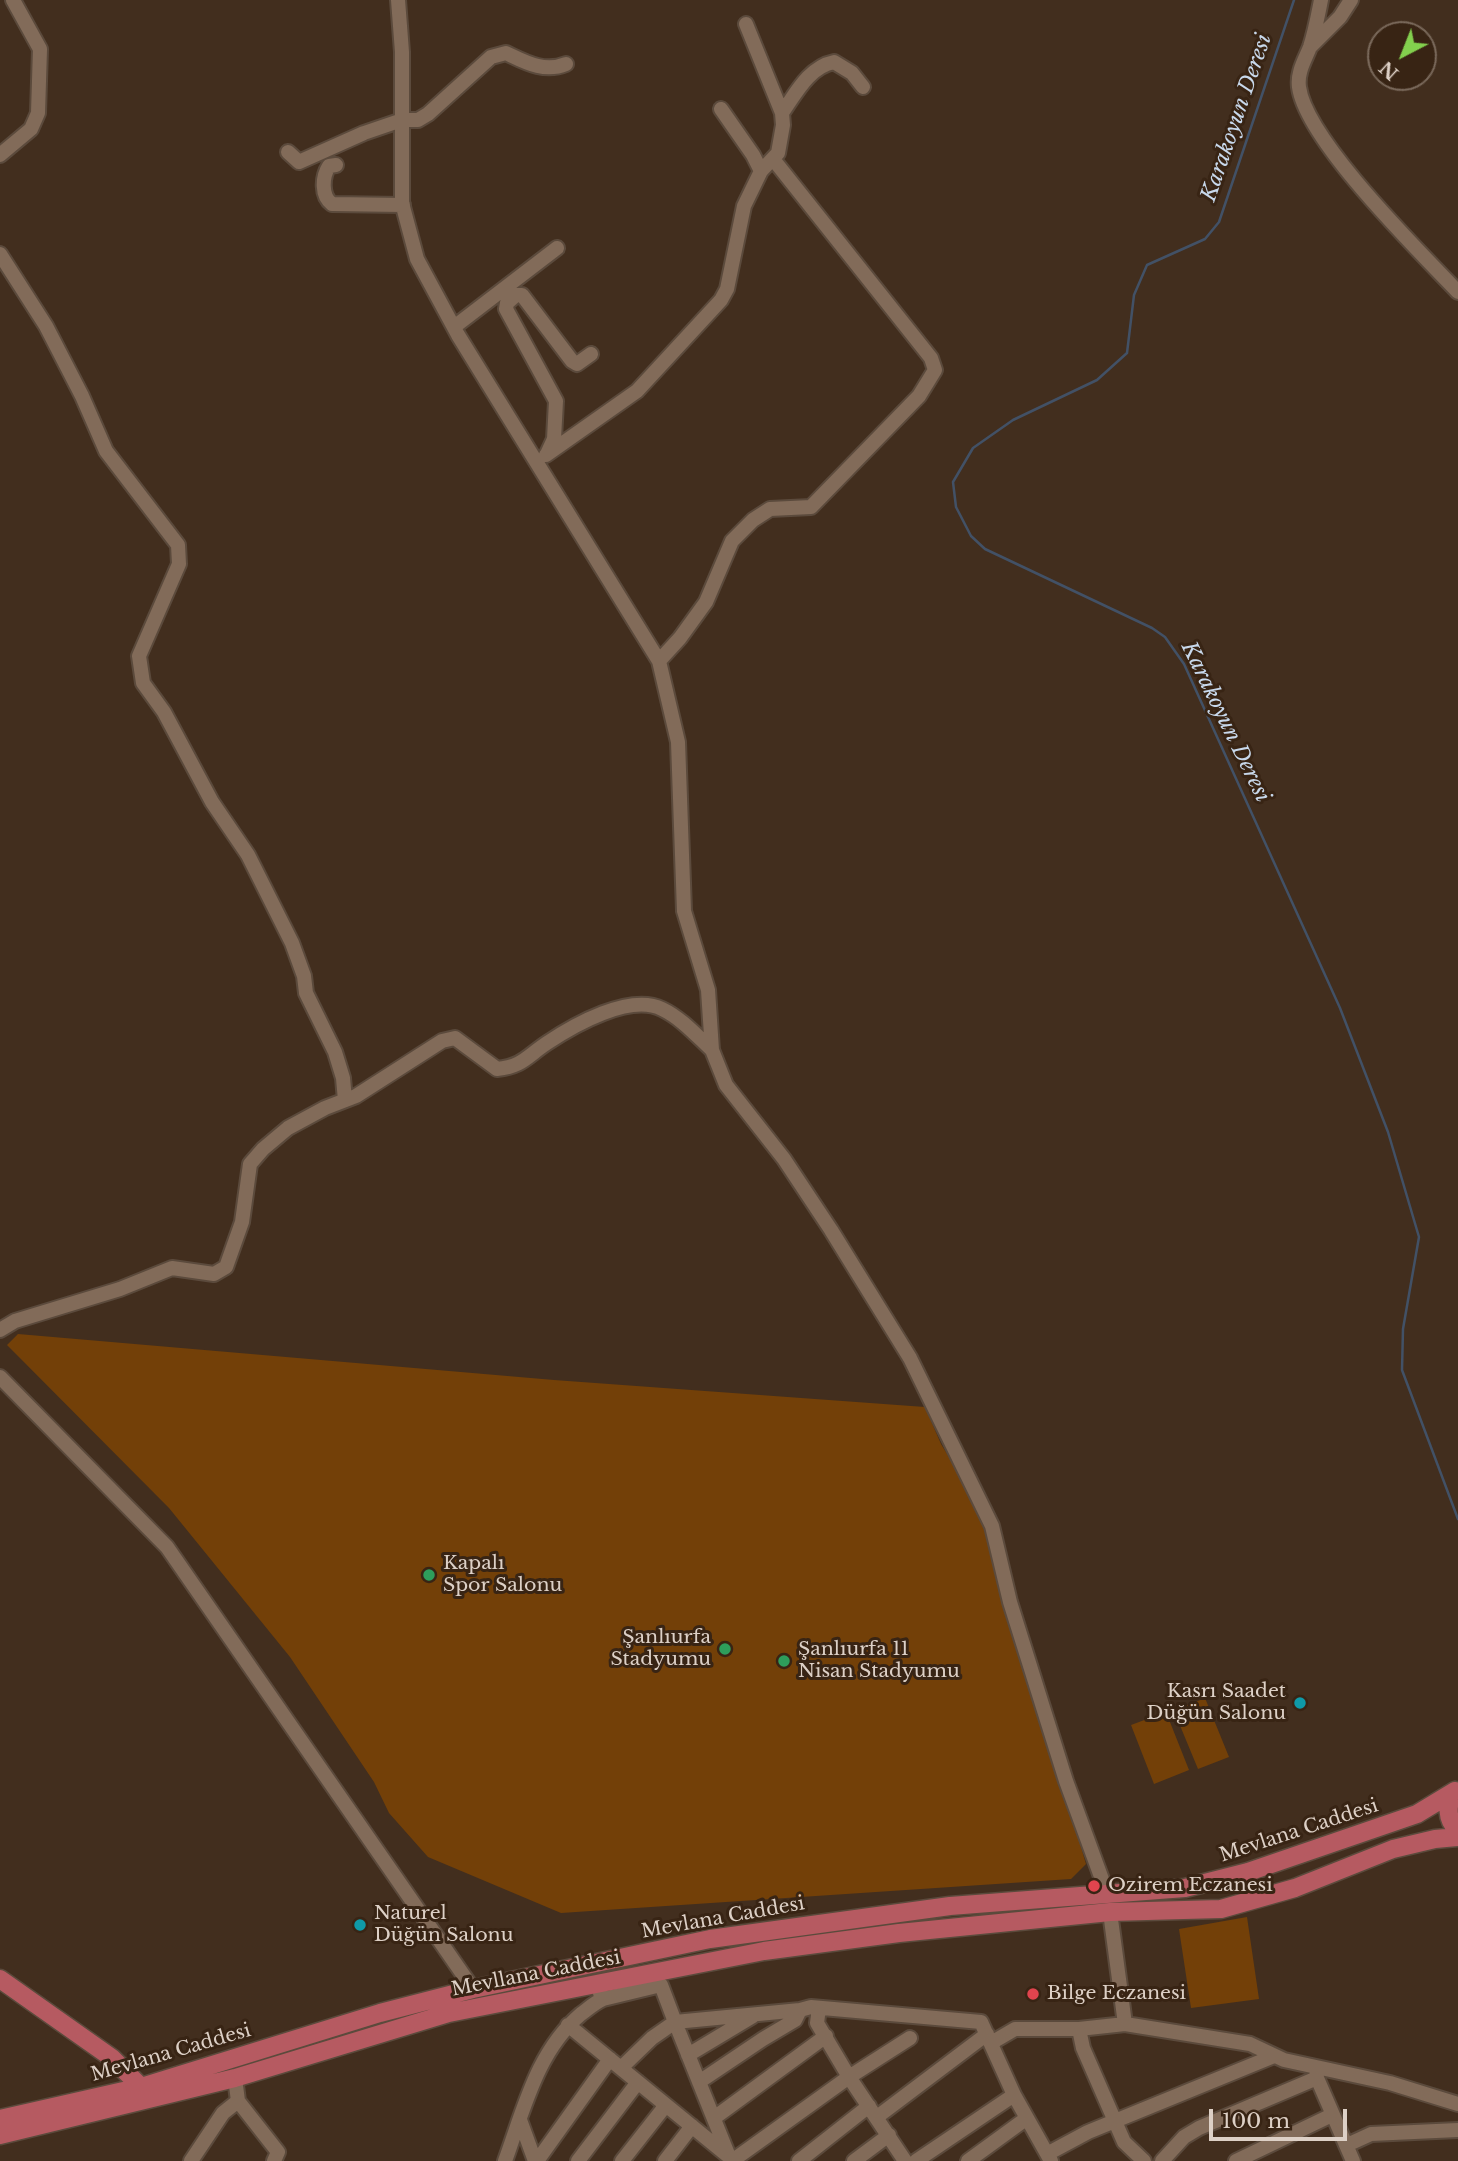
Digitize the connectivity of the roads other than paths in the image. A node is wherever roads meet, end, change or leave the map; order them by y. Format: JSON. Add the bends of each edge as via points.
{"nodes":[{"id":1,"x":13,"y":0,"type":"edge"},
{"id":2,"x":398,"y":0,"type":"edge"},
{"id":3,"x":1321,"y":0,"type":"edge"},
{"id":4,"x":1351,"y":0,"type":"edge"},
{"id":5,"x":746,"y":24,"type":"dead end"},
{"id":6,"x":1310,"y":47,"type":"junction"},
{"id":7,"x":566,"y":64,"type":"dead end"},
{"id":8,"x":863,"y":87,"type":"dead end"},
{"id":9,"x":721,"y":109,"type":"dead end"},
{"id":10,"x":782,"y":113,"type":"junction"},
{"id":11,"x":402,"y":120,"type":"junction"},
{"id":12,"x":288,"y":152,"type":"dead end"},
{"id":13,"x":0,"y":155,"type":"edge"},
{"id":14,"x":773,"y":159,"type":"junction"},
{"id":15,"x":336,"y":165,"type":"dead end"},
{"id":16,"x":761,"y":171,"type":"junction"},
{"id":17,"x":403,"y":205,"type":"junction"},
{"id":18,"x":557,"y":248,"type":"dead end"},
{"id":19,"x":0,"y":254,"type":"edge"},
{"id":20,"x":1458,"y":292,"type":"edge"},
{"id":21,"x":454,"y":327,"type":"junction"},
{"id":22,"x":591,"y":354,"type":"dead end"},
{"id":23,"x":542,"y":460,"type":"junction"},
{"id":24,"x":659,"y":661,"type":"junction"},
{"id":25,"x":712,"y":1050,"type":"junction"},
{"id":26,"x":345,"y":1100,"type":"junction"},
{"id":27,"x":0,"y":1330,"type":"edge"},
{"id":28,"x":0,"y":1377,"type":"edge"},
{"id":29,"x":1457,"y":1790,"type":"edge"},
{"id":30,"x":1458,"y":1831,"type":"edge"},
{"id":31,"x":1458,"y":1837,"type":"edge"},
{"id":32,"x":1107,"y":1893,"type":"junction"},
{"id":33,"x":1110,"y":1912,"type":"junction"},
{"id":34,"x":0,"y":1979,"type":"edge"},
{"id":35,"x":473,"y":1989,"type":"junction"},
{"id":36,"x":599,"y":1992,"type":"junction"},
{"id":37,"x":819,"y":2008,"type":"junction"},
{"id":38,"x":800,"y":2010,"type":"junction"},
{"id":39,"x":756,"y":2014,"type":"junction"},
{"id":40,"x":675,"y":2022,"type":"junction"},
{"id":41,"x":1125,"y":2024,"type":"junction"},
{"id":42,"x":568,"y":2025,"type":"junction"},
{"id":43,"x":1079,"y":2029,"type":"junction"},
{"id":44,"x":826,"y":2036,"type":"junction"},
{"id":45,"x":910,"y":2038,"type":"dead end"},
{"id":46,"x":989,"y":2038,"type":"junction"},
{"id":47,"x":688,"y":2055,"type":"junction"},
{"id":48,"x":1274,"y":2056,"type":"junction"},
{"id":49,"x":616,"y":2064,"type":"junction"},
{"id":50,"x":1317,"y":2073,"type":"junction"},
{"id":51,"x":849,"y":2077,"type":"junction"},
{"id":52,"x":235,"y":2078,"type":"junction"},
{"id":53,"x":638,"y":2082,"type":"junction"},
{"id":54,"x":699,"y":2082,"type":"junction"},
{"id":55,"x":141,"y":2087,"type":"junction"},
{"id":56,"x":1014,"y":2095,"type":"junction"},
{"id":57,"x":238,"y":2101,"type":"junction"},
{"id":58,"x":1458,"y":2104,"type":"edge"},
{"id":59,"x":666,"y":2105,"type":"junction"},
{"id":60,"x":873,"y":2112,"type":"junction"},
{"id":61,"x":1332,"y":2115,"type":"junction"},
{"id":62,"x":714,"y":2118,"type":"junction"},
{"id":63,"x":1027,"y":2118,"type":"junction"},
{"id":64,"x":0,"y":2119,"type":"edge"},
{"id":65,"x":520,"y":2120,"type":"junction"},
{"id":66,"x":1115,"y":2121,"type":"junction"},
{"id":67,"x":692,"y":2126,"type":"junction"},
{"id":68,"x":1458,"y":2130,"type":"edge"},
{"id":69,"x":0,"y":2135,"type":"edge"},
{"id":70,"x":889,"y":2135,"type":"junction"},
{"id":71,"x":1347,"y":2145,"type":"junction"},
{"id":72,"x":276,"y":2157,"type":"edge"},
{"id":73,"x":1049,"y":2157,"type":"edge"},
{"id":74,"x":726,"y":2158,"type":"edge"},
{"id":75,"x":191,"y":2161,"type":"edge"},
{"id":76,"x":292,"y":2161,"type":"edge"},
{"id":77,"x":505,"y":2161,"type":"edge"},
{"id":78,"x":536,"y":2161,"type":"edge"},
{"id":79,"x":578,"y":2161,"type":"edge"},
{"id":80,"x":622,"y":2161,"type":"edge"},
{"id":81,"x":665,"y":2161,"type":"edge"},
{"id":82,"x":799,"y":2161,"type":"edge"},
{"id":83,"x":854,"y":2161,"type":"edge"},
{"id":84,"x":905,"y":2161,"type":"edge"},
{"id":85,"x":916,"y":2161,"type":"edge"},
{"id":86,"x":968,"y":2161,"type":"edge"},
{"id":87,"x":1144,"y":2161,"type":"edge"},
{"id":88,"x":1162,"y":2161,"type":"edge"},
{"id":89,"x":1236,"y":2161,"type":"edge"},
{"id":90,"x":1353,"y":2161,"type":"edge"}],
"edges":[{"from":1,"to":13,"type":"street","via":[[40,50],[38,113],[31,129]]},
{"from":2,"to":11,"type":"street"},
{"from":3,"to":6,"type":"street"},
{"from":4,"to":6,"type":"street"},
{"from":5,"to":10,"type":"street"},
{"from":6,"to":20,"type":"street","via":[[1301,66],[1299,87],[1313,121],[1353,178]]},
{"from":7,"to":11,"type":"street","via":[[535,66],[506,53],[491,57],[428,114],[418,120]]},
{"from":8,"to":10,"type":"street","via":[[834,62],[821,64]]},
{"from":9,"to":16,"type":"street"},
{"from":10,"to":14,"type":"street","via":[[778,153]]},
{"from":11,"to":12,"type":"street","via":[[308,160],[299,162]]},
{"from":11,"to":17,"type":"street"},
{"from":14,"to":16,"type":"street"},
{"from":14,"to":24,"type":"street","via":[[931,358],[935,370],[919,396],[811,507],[770,509],[732,541],[706,602]]},
{"from":15,"to":17,"type":"street","via":[[324,173],[324,193],[332,204]]},
{"from":16,"to":23,"type":"street","via":[[744,206],[727,289],[720,300],[637,391]]},
{"from":17,"to":21,"type":"street","via":[[417,259]]},
{"from":18,"to":21,"type":"street"},
{"from":19,"to":26,"type":"street","via":[[46,326],[106,451],[178,545],[179,564],[139,656],[143,683],[248,855],[292,943],[306,993],[335,1052]]},
{"from":21,"to":23,"type":"street"},
{"from":22,"to":23,"type":"street","via":[[577,364],[572,361],[522,295],[507,303],[506,309],[556,401],[554,439]]},
{"from":23,"to":24,"type":"street"},
{"from":24,"to":25,"type":"street","via":[[678,741],[684,911],[708,990]]},
{"from":25,"to":26,"type":"street","via":[[660,1007],[631,1004],[562,1033],[516,1067],[497,1069],[455,1038],[442,1041]]},
{"from":25,"to":32,"type":"street","via":[[726,1085],[784,1159],[910,1358],[992,1526],[1034,1681]]},
{"from":26,"to":27,"type":"street","via":[[288,1128],[250,1164],[242,1222],[226,1266],[215,1274],[172,1268]]},
{"from":28,"to":35,"type":"street","via":[[167,1547]]},
{"from":29,"to":30,"type":"main road","via":[[1448,1808]]},
{"from":29,"to":32,"type":"main road","name":"Mevlana Caddesi","via":[[1425,1811],[1248,1872],[1185,1888]]},
{"from":31,"to":33,"type":"main road","name":"Mevllana Caddesi","via":[[1393,1849],[1295,1888],[1221,1909]]},
{"from":32,"to":35,"type":"main road","name":"Mevlana Caddesi","via":[[797,1925]]},
{"from":33,"to":36,"type":"main road","name":"Mevllana Caddesi","via":[[764,1951]]},
{"from":33,"to":41,"type":"street"},
{"from":34,"to":55,"type":"main road","via":[[112,2058]]},
{"from":35,"to":55,"type":"main road","name":"Mevlana Caddesi"},
{"from":36,"to":40,"type":"street","via":[[661,1985]]},
{"from":36,"to":42,"type":"street","via":[[596,2002]]},
{"from":36,"to":52,"type":"main road","name":"Mevllana Caddesi","via":[[449,2013]]},
{"from":37,"to":38,"type":"street"},
{"from":37,"to":44,"type":"street","via":[[817,2023]]},
{"from":37,"to":46,"type":"street","via":[[981,2022]]},
{"from":38,"to":39,"type":"street"},
{"from":38,"to":54,"type":"street","via":[[796,2020]]},
{"from":39,"to":40,"type":"street"},
{"from":39,"to":47,"type":"street"},
{"from":40,"to":47,"type":"street"},
{"from":40,"to":49,"type":"street"},
{"from":41,"to":43,"type":"street"},
{"from":41,"to":48,"type":"street","via":[[1250,2045]]},
{"from":42,"to":49,"type":"street"},
{"from":42,"to":65,"type":"street","via":[[546,2056]]},
{"from":43,"to":46,"type":"street","via":[[1015,2029]]},
{"from":43,"to":66,"type":"street"},
{"from":44,"to":51,"type":"street"},
{"from":44,"to":62,"type":"street"},
{"from":45,"to":51,"type":"street"},
{"from":46,"to":56,"type":"street"},
{"from":46,"to":60,"type":"street"},
{"from":47,"to":54,"type":"street"},
{"from":48,"to":50,"type":"street"},
{"from":48,"to":66,"type":"street"},
{"from":49,"to":53,"type":"street"},
{"from":49,"to":78,"type":"street"},
{"from":50,"to":58,"type":"street","via":[[1390,2083]]},
{"from":50,"to":61,"type":"street"},
{"from":50,"to":88,"type":"street","via":[[1199,2128]]},
{"from":51,"to":60,"type":"street"},
{"from":51,"to":74,"type":"street"},
{"from":52,"to":57,"type":"street"},
{"from":52,"to":69,"type":"main road","name":"Mevllana Caddesi"},
{"from":53,"to":59,"type":"street"},
{"from":53,"to":79,"type":"street"},
{"from":54,"to":62,"type":"street"},
{"from":55,"to":64,"type":"main road","name":"Mevlana Caddesi"},
{"from":56,"to":63,"type":"street"},
{"from":56,"to":85,"type":"street"},
{"from":57,"to":72,"type":"street"},
{"from":57,"to":75,"type":"street","via":[[223,2113]]},
{"from":59,"to":67,"type":"street"},
{"from":59,"to":80,"type":"street"},
{"from":60,"to":70,"type":"street"},
{"from":60,"to":82,"type":"street"},
{"from":61,"to":71,"type":"street"},
{"from":61,"to":89,"type":"street"},
{"from":62,"to":74,"type":"street"},
{"from":63,"to":73,"type":"street"},
{"from":63,"to":86,"type":"street"},
{"from":65,"to":77,"type":"street"},
{"from":65,"to":78,"type":"street"},
{"from":66,"to":73,"type":"street"},
{"from":66,"to":87,"type":"street","via":[[1124,2142]]},
{"from":67,"to":74,"type":"street"},
{"from":67,"to":81,"type":"street"},
{"from":68,"to":71,"type":"street","via":[[1371,2134]]},
{"from":70,"to":83,"type":"street"},
{"from":70,"to":84,"type":"street"},
{"from":71,"to":90,"type":"street"},
{"from":72,"to":76,"type":"street"}]}
